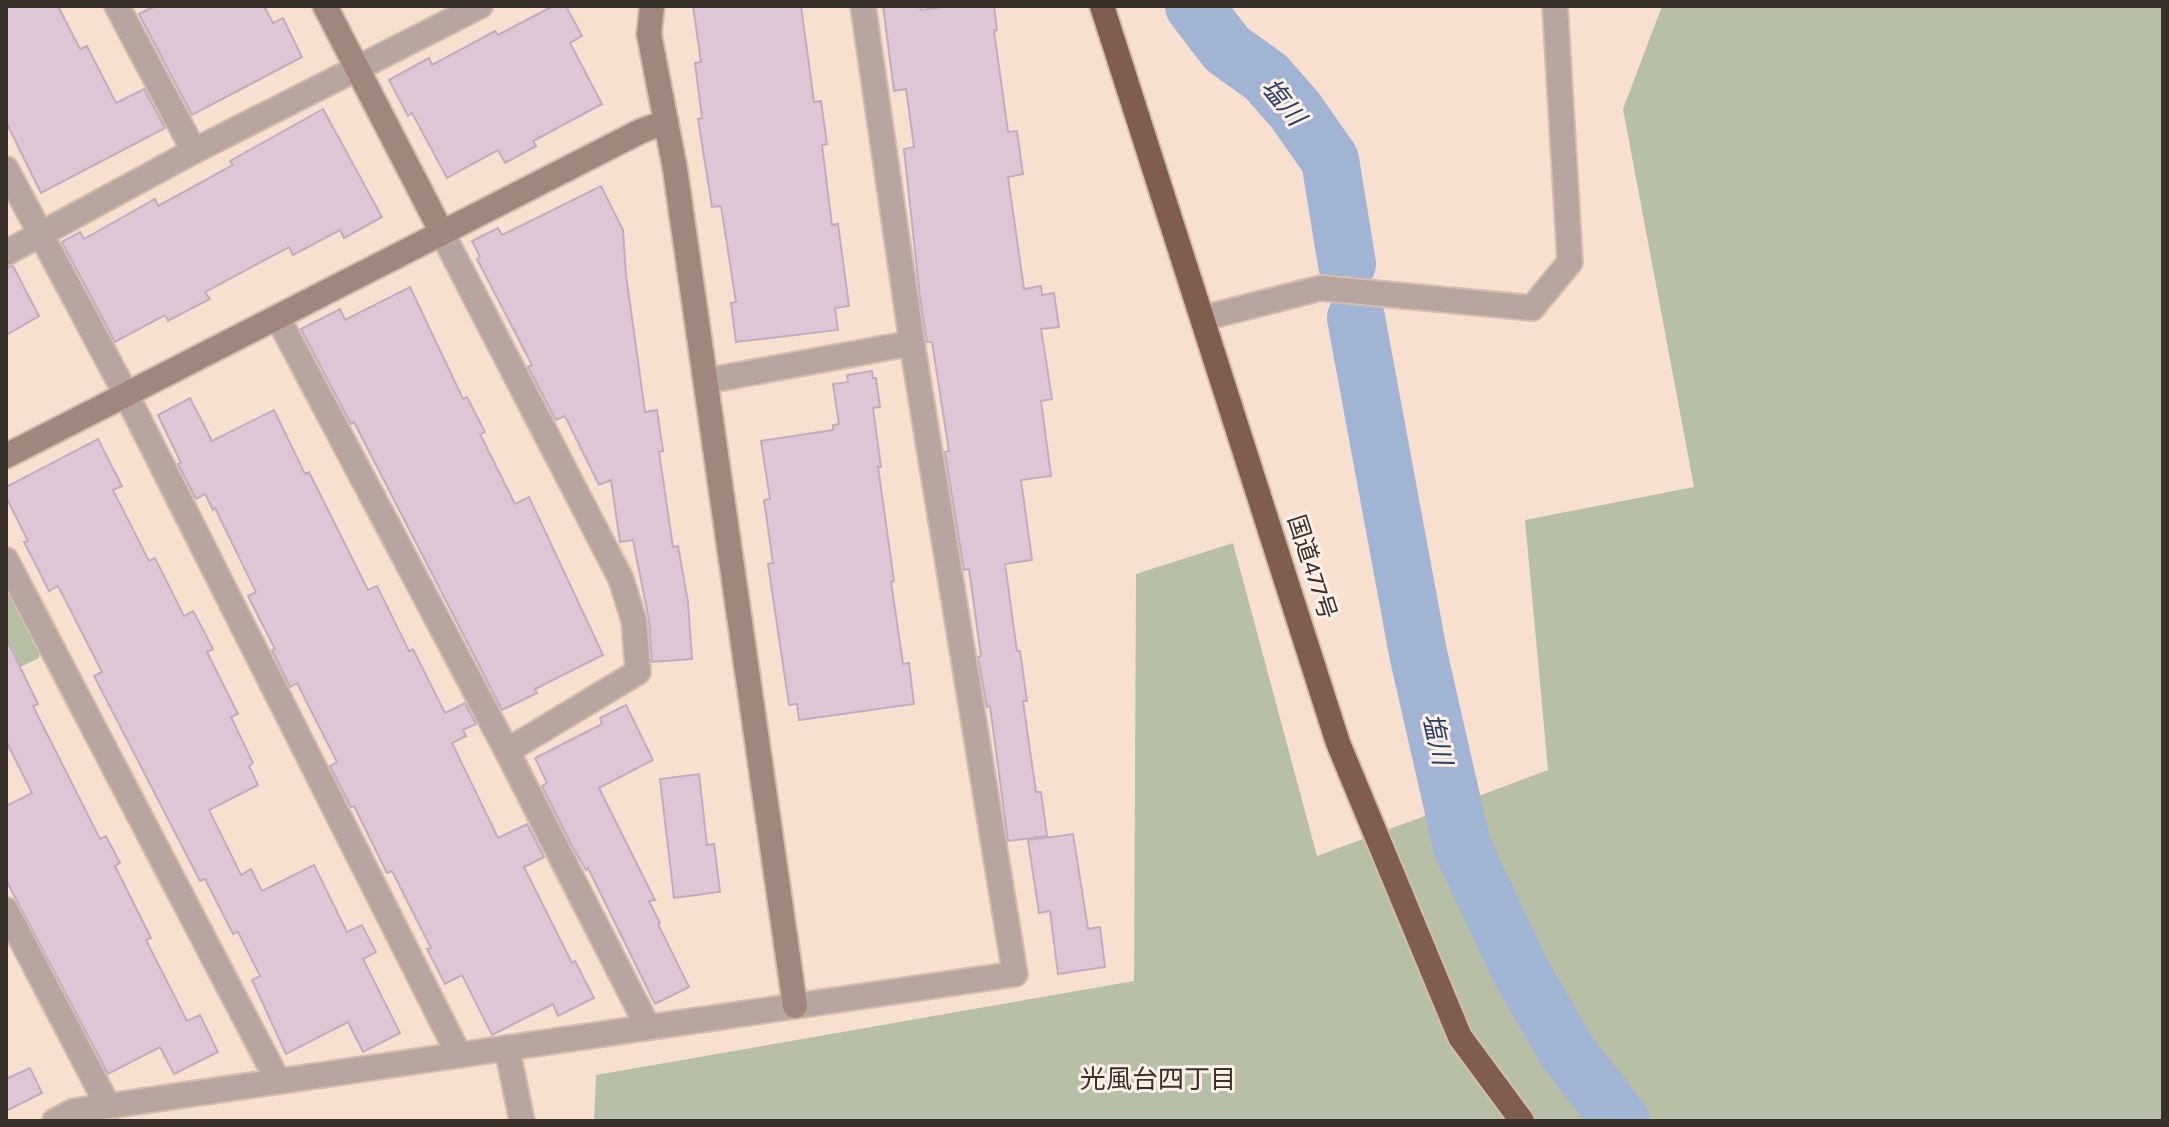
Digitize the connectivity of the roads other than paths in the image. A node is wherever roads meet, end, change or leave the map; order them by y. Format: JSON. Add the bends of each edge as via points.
{"nodes":[{"id":1,"x":117,"y":6,"type":"edge"},
{"id":2,"x":325,"y":6,"type":"edge"},
{"id":3,"x":480,"y":6,"type":"edge"},
{"id":4,"x":652,"y":6,"type":"edge"},
{"id":5,"x":863,"y":6,"type":"edge"},
{"id":6,"x":1102,"y":6,"type":"edge"},
{"id":7,"x":1555,"y":6,"type":"edge"},
{"id":8,"x":358,"y":68,"type":"junction"},
{"id":9,"x":666,"y":122,"type":"junction"},
{"id":10,"x":194,"y":151,"type":"junction"},
{"id":11,"x":6,"y":169,"type":"edge"},
{"id":12,"x":441,"y":231,"type":"junction"},
{"id":13,"x":41,"y":236,"type":"junction"},
{"id":14,"x":6,"y":253,"type":"edge"},
{"id":15,"x":278,"y":318,"type":"junction"},
{"id":16,"x":1204,"y":318,"type":"junction"},
{"id":17,"x":912,"y":343,"type":"junction"},
{"id":18,"x":706,"y":381,"type":"junction"},
{"id":19,"x":126,"y":394,"type":"junction"},
{"id":20,"x":6,"y":456,"type":"edge"},
{"id":21,"x":6,"y":560,"type":"edge"},
{"id":22,"x":507,"y":751,"type":"junction"},
{"id":23,"x":6,"y":910,"type":"edge"},
{"id":24,"x":795,"y":1006,"type":"junction"},
{"id":25,"x":648,"y":1027,"type":"junction"},
{"id":26,"x":507,"y":1048,"type":"junction"},
{"id":27,"x":459,"y":1055,"type":"junction"},
{"id":28,"x":278,"y":1081,"type":"junction"},
{"id":29,"x":108,"y":1106,"type":"junction"},
{"id":30,"x":55,"y":1121,"type":"edge"},
{"id":31,"x":522,"y":1121,"type":"edge"},
{"id":32,"x":1522,"y":1121,"type":"edge"}],
"edges":[{"from":1,"to":10,"type":"street"},
{"from":2,"to":8,"type":"street"},
{"from":3,"to":8,"type":"street"},
{"from":4,"to":9,"type":"street","via":[[649,34]]},
{"from":5,"to":17,"type":"street"},
{"from":6,"to":16,"type":"highway","name":"国道477号"},
{"from":7,"to":16,"type":"street","via":[[1570,262],[1532,308],[1321,288]]},
{"from":8,"to":10,"type":"street"},
{"from":8,"to":12,"type":"street"},
{"from":9,"to":12,"type":"street"},
{"from":9,"to":18,"type":"street"},
{"from":10,"to":13,"type":"street"},
{"from":11,"to":13,"type":"street"},
{"from":12,"to":15,"type":"street"},
{"from":12,"to":22,"type":"street","via":[[621,579],[634,621],[638,672]]},
{"from":13,"to":14,"type":"street"},
{"from":13,"to":19,"type":"street"},
{"from":15,"to":19,"type":"street"},
{"from":15,"to":22,"type":"street"},
{"from":16,"to":32,"type":"highway","name":"国道477号","via":[[1338,743],[1460,1037]]},
{"from":17,"to":18,"type":"street"},
{"from":17,"to":24,"type":"street","via":[[1015,974]]},
{"from":18,"to":24,"type":"street"},
{"from":19,"to":20,"type":"street"},
{"from":19,"to":27,"type":"street"},
{"from":21,"to":28,"type":"street"},
{"from":22,"to":25,"type":"street"},
{"from":23,"to":29,"type":"street"},
{"from":24,"to":25,"type":"street"},
{"from":25,"to":26,"type":"street"},
{"from":26,"to":27,"type":"street"},
{"from":26,"to":31,"type":"street"},
{"from":27,"to":28,"type":"street"},
{"from":28,"to":29,"type":"street"},
{"from":29,"to":30,"type":"street","via":[[74,1111]]}]}
